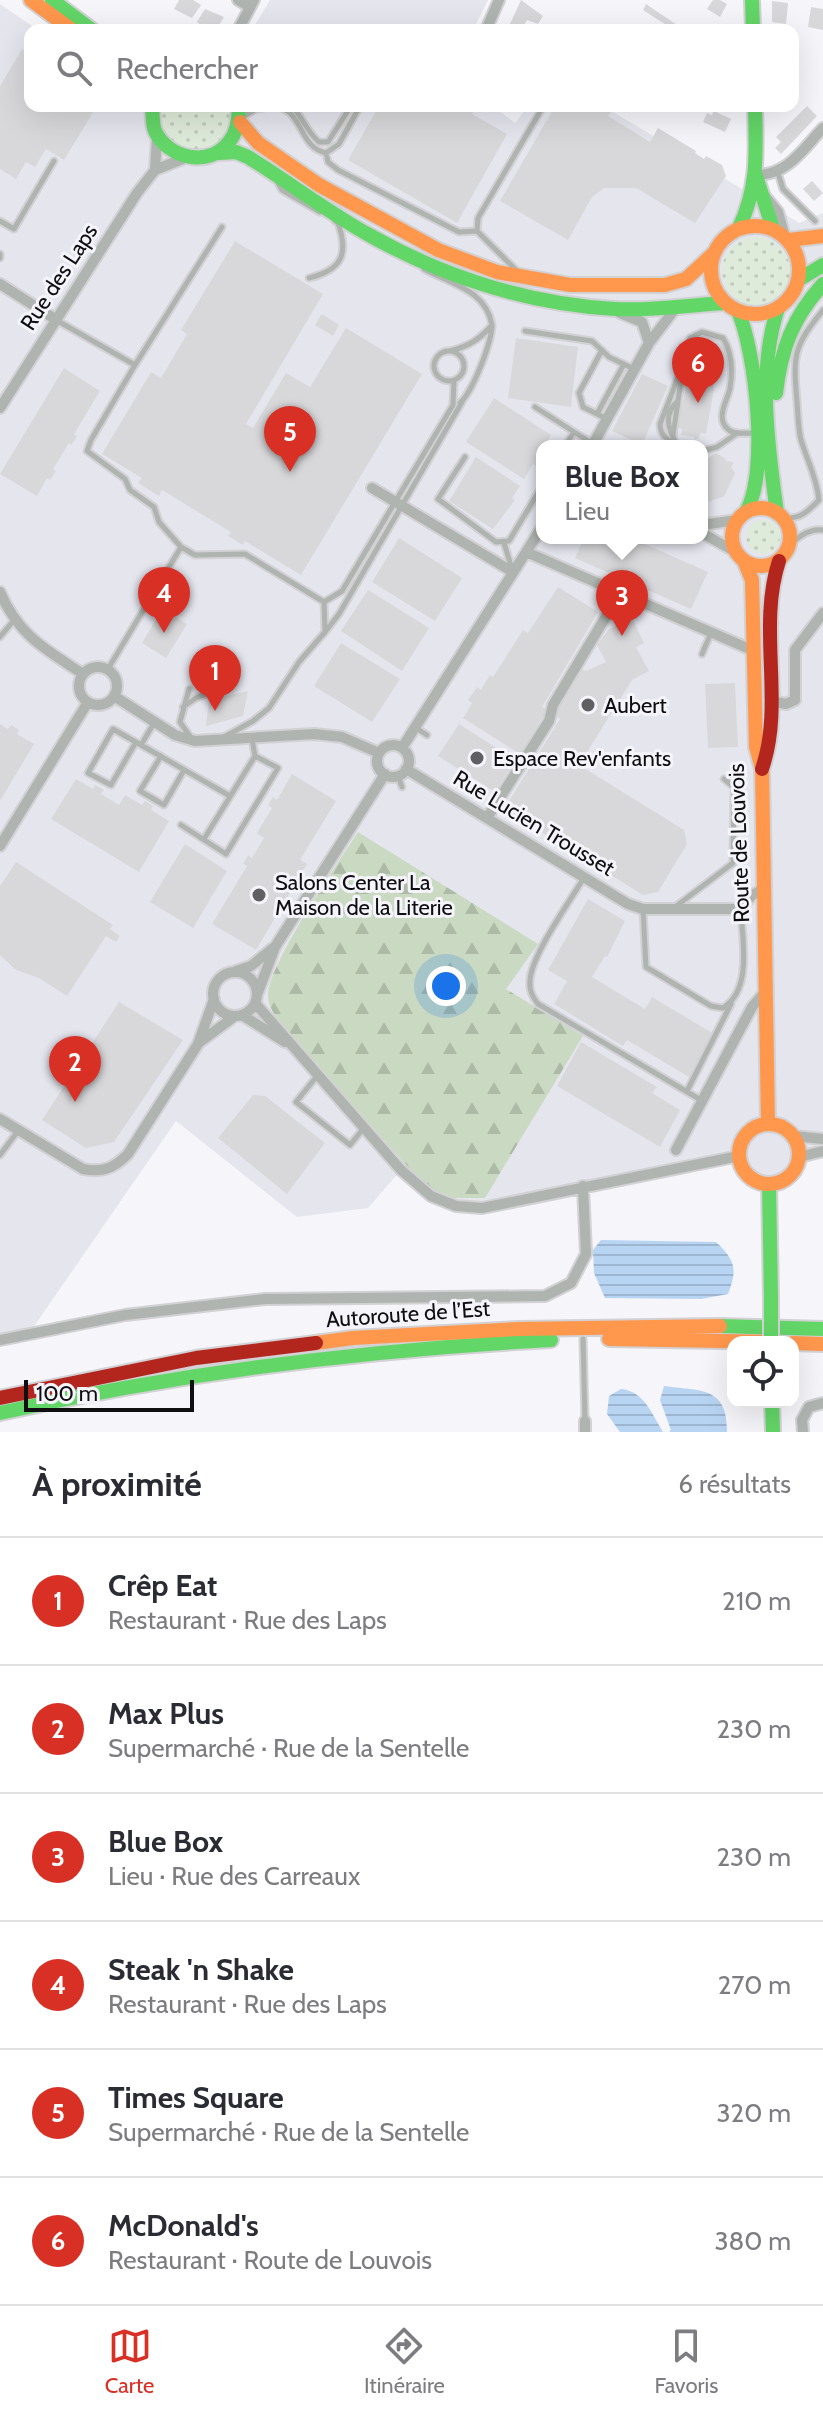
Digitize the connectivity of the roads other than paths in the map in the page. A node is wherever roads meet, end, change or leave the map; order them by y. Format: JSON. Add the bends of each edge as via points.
{"nodes":[{"id":1,"x":31,"y":0,"type":"edge"},
{"id":2,"x":52,"y":0,"type":"edge"},
{"id":3,"x":238,"y":0,"type":"edge"},
{"id":4,"x":499,"y":0,"type":"edge"},
{"id":5,"x":752,"y":0,"type":"edge"},
{"id":6,"x":252,"y":4,"type":"edge"},
{"id":7,"x":64,"y":24,"type":"edge"},
{"id":8,"x":84,"y":24,"type":"edge"},
{"id":9,"x":241,"y":24,"type":"edge"},
{"id":10,"x":489,"y":24,"type":"edge"},
{"id":11,"x":753,"y":24,"type":"edge"},
{"id":12,"x":152,"y":112,"type":"edge"},
{"id":13,"x":288,"y":112,"type":"edge"},
{"id":14,"x":298,"y":112,"type":"edge"},
{"id":15,"x":347,"y":112,"type":"edge"},
{"id":16,"x":357,"y":112,"type":"edge"},
{"id":17,"x":540,"y":112,"type":"edge"},
{"id":18,"x":755,"y":112,"type":"edge"},
{"id":19,"x":240,"y":115,"type":"edge"},
{"id":20,"x":823,"y":128,"type":"edge"},
{"id":21,"x":157,"y":137,"type":"junction"},
{"id":22,"x":219,"y":153,"type":"junction"},
{"id":23,"x":326,"y":153,"type":"junction"},
{"id":24,"x":185,"y":158,"type":"junction"},
{"id":25,"x":54,"y":161,"type":"dead end"},
{"id":26,"x":155,"y":170,"type":"junction"},
{"id":27,"x":273,"y":173,"type":"junction"},
{"id":28,"x":778,"y":173,"type":"junction"},
{"id":29,"x":756,"y":175,"type":"junction"},
{"id":30,"x":0,"y":221,"type":"edge"},
{"id":31,"x":815,"y":221,"type":"dead end"},
{"id":32,"x":222,"y":227,"type":"dead end"},
{"id":33,"x":739,"y":228,"type":"junction"},
{"id":34,"x":477,"y":231,"type":"junction"},
{"id":35,"x":782,"y":235,"type":"junction"},
{"id":36,"x":823,"y":236,"type":"edge"},
{"id":37,"x":379,"y":240,"type":"junction"},
{"id":38,"x":713,"y":254,"type":"junction"},
{"id":39,"x":823,"y":265,"type":"edge"},
{"id":40,"x":309,"y":278,"type":"dead end"},
{"id":41,"x":527,"y":279,"type":"junction"},
{"id":42,"x":798,"y":280,"type":"junction"},
{"id":43,"x":0,"y":284,"type":"edge"},
{"id":44,"x":823,"y":284,"type":"edge"},
{"id":45,"x":564,"y":303,"type":"junction"},
{"id":46,"x":678,"y":305,"type":"junction"},
{"id":47,"x":732,"y":307,"type":"junction"},
{"id":48,"x":778,"y":308,"type":"junction"},
{"id":49,"x":823,"y":310,"type":"edge"},
{"id":50,"x":55,"y":319,"type":"junction"},
{"id":51,"x":492,"y":325,"type":"junction"},
{"id":52,"x":525,"y":331,"type":"dead end"},
{"id":53,"x":649,"y":343,"type":"junction"},
{"id":54,"x":602,"y":350,"type":"junction"},
{"id":55,"x":450,"y":351,"type":"junction"},
{"id":56,"x":624,"y":364,"type":"junction"},
{"id":57,"x":135,"y":365,"type":"junction"},
{"id":58,"x":635,"y":370,"type":"junction"},
{"id":59,"x":682,"y":371,"type":"junction"},
{"id":60,"x":454,"y":380,"type":"junction"},
{"id":61,"x":462,"y":402,"type":"junction"},
{"id":62,"x":768,"y":402,"type":"junction"},
{"id":63,"x":453,"y":405,"type":"junction"},
{"id":64,"x":535,"y":407,"type":"dead end"},
{"id":65,"x":0,"y":408,"type":"edge"},
{"id":66,"x":597,"y":414,"type":"junction"},
{"id":67,"x":608,"y":420,"type":"junction"},
{"id":68,"x":574,"y":432,"type":"junction"},
{"id":69,"x":737,"y":433,"type":"junction"},
{"id":70,"x":755,"y":433,"type":"junction"},
{"id":71,"x":569,"y":440,"type":"edge"},
{"id":72,"x":586,"y":440,"type":"edge"},
{"id":73,"x":596,"y":440,"type":"edge"},
{"id":74,"x":668,"y":440,"type":"edge"},
{"id":75,"x":675,"y":440,"type":"edge"},
{"id":76,"x":708,"y":449,"type":"edge"},
{"id":77,"x":465,"y":457,"type":"dead end"},
{"id":78,"x":372,"y":488,"type":"dead end"},
{"id":79,"x":536,"y":496,"type":"edge"},
{"id":80,"x":398,"y":504,"type":"junction"},
{"id":81,"x":741,"y":516,"type":"junction"},
{"id":82,"x":780,"y":516,"type":"junction"},
{"id":83,"x":708,"y":524,"type":"edge"},
{"id":84,"x":821,"y":528,"type":"edge"},
{"id":85,"x":536,"y":536,"type":"edge"},
{"id":86,"x":708,"y":536,"type":"edge"},
{"id":87,"x":504,"y":543,"type":"junction"},
{"id":88,"x":790,"y":544,"type":"junction"},
{"id":89,"x":181,"y":547,"type":"junction"},
{"id":90,"x":734,"y":551,"type":"junction"},
{"id":91,"x":526,"y":552,"type":"junction"},
{"id":92,"x":779,"y":561,"type":"junction"},
{"id":93,"x":745,"y":563,"type":"junction"},
{"id":94,"x":513,"y":572,"type":"junction"},
{"id":95,"x":0,"y":592,"type":"edge"},
{"id":96,"x":620,"y":593,"type":"junction"},
{"id":97,"x":324,"y":602,"type":"junction"},
{"id":98,"x":823,"y":613,"type":"edge"},
{"id":99,"x":14,"y":620,"type":"junction"},
{"id":100,"x":325,"y":632,"type":"junction"},
{"id":101,"x":712,"y":632,"type":"junction"},
{"id":102,"x":0,"y":636,"type":"edge"},
{"id":103,"x":754,"y":651,"type":"junction"},
{"id":104,"x":702,"y":654,"type":"dead end"},
{"id":105,"x":108,"y":669,"type":"junction"},
{"id":106,"x":83,"y":674,"type":"junction"},
{"id":107,"x":189,"y":689,"type":"dead end"},
{"id":108,"x":219,"y":689,"type":"dead end"},
{"id":109,"x":114,"y":696,"type":"junction"},
{"id":110,"x":770,"y":701,"type":"junction"},
{"id":111,"x":88,"y":702,"type":"junction"},
{"id":112,"x":183,"y":707,"type":"junction"},
{"id":113,"x":155,"y":722,"type":"junction"},
{"id":114,"x":415,"y":728,"type":"junction"},
{"id":115,"x":427,"y":735,"type":"dead end"},
{"id":116,"x":252,"y":739,"type":"junction"},
{"id":117,"x":220,"y":740,"type":"junction"},
{"id":118,"x":195,"y":741,"type":"junction"},
{"id":119,"x":138,"y":743,"type":"junction"},
{"id":120,"x":402,"y":748,"type":"junction"},
{"id":121,"x":379,"y":753,"type":"junction"},
{"id":122,"x":161,"y":756,"type":"junction"},
{"id":123,"x":255,"y":756,"type":"junction"},
{"id":124,"x":762,"y":769,"type":"junction"},
{"id":125,"x":184,"y":770,"type":"junction"},
{"id":126,"x":385,"y":774,"type":"junction"},
{"id":127,"x":402,"y":777,"type":"junction"},
{"id":128,"x":724,"y":779,"type":"dead end"},
{"id":129,"x":230,"y":796,"type":"junction"},
{"id":130,"x":487,"y":818,"type":"junction"},
{"id":131,"x":181,"y":825,"type":"dead end"},
{"id":132,"x":204,"y":839,"type":"junction"},
{"id":133,"x":0,"y":846,"type":"edge"},
{"id":134,"x":584,"y":877,"type":"junction"},
{"id":135,"x":763,"y":889,"type":"junction"},
{"id":136,"x":643,"y":909,"type":"junction"},
{"id":137,"x":673,"y":909,"type":"junction"},
{"id":138,"x":741,"y":909,"type":"junction"},
{"id":139,"x":275,"y":947,"type":"junction"},
{"id":140,"x":232,"y":972,"type":"junction"},
{"id":141,"x":765,"y":992,"type":"junction"},
{"id":142,"x":214,"y":999,"type":"junction"},
{"id":143,"x":256,"y":999,"type":"junction"},
{"id":144,"x":731,"y":1003,"type":"junction"},
{"id":145,"x":239,"y":1015,"type":"junction"},
{"id":146,"x":198,"y":1044,"type":"junction"},
{"id":147,"x":296,"y":1050,"type":"junction"},
{"id":148,"x":318,"y":1075,"type":"junction"},
{"id":149,"x":687,"y":1092,"type":"junction"},
{"id":150,"x":702,"y":1100,"type":"junction"},
{"id":151,"x":0,"y":1119,"type":"edge"},
{"id":152,"x":768,"y":1123,"type":"junction"},
{"id":153,"x":364,"y":1128,"type":"junction"},
{"id":154,"x":18,"y":1131,"type":"junction"},
{"id":155,"x":794,"y":1136,"type":"junction"},
{"id":156,"x":823,"y":1139,"type":"edge"},
{"id":157,"x":676,"y":1150,"type":"dead end"},
{"id":158,"x":823,"y":1151,"type":"edge"},
{"id":159,"x":0,"y":1155,"type":"edge"},
{"id":160,"x":739,"y":1156,"type":"junction"},
{"id":161,"x":799,"y":1157,"type":"junction"},
{"id":162,"x":769,"y":1184,"type":"junction"},
{"id":163,"x":583,"y":1186,"type":"junction"},
{"id":164,"x":823,"y":1329,"type":"edge"},
{"id":165,"x":772,"y":1336,"type":"edge"},
{"id":166,"x":583,"y":1339,"type":"junction"},
{"id":167,"x":0,"y":1340,"type":"edge"},
{"id":168,"x":727,"y":1341,"type":"edge"},
{"id":169,"x":799,"y":1343,"type":"edge"},
{"id":170,"x":823,"y":1344,"type":"edge"},
{"id":171,"x":0,"y":1398,"type":"edge"},
{"id":172,"x":823,"y":1403,"type":"edge"},
{"id":173,"x":772,"y":1408,"type":"edge"},
{"id":174,"x":0,"y":1413,"type":"edge"},
{"id":175,"x":585,"y":1426,"type":"edge"},
{"id":176,"x":773,"y":1432,"type":"edge"},
{"id":177,"x":803,"y":1432,"type":"edge"}],
"edges":[{"from":1,"to":7,"type":"main road"},
{"from":2,"to":8,"type":"main road"},
{"from":3,"to":6,"type":"street"},
{"from":4,"to":10,"type":"street"},
{"from":5,"to":11,"type":"main road"},
{"from":6,"to":9,"type":"street"},
{"from":12,"to":21,"type":"main road"},
{"from":13,"to":23,"type":"lane","via":[[306,140]]},
{"from":14,"to":15,"type":"lane","via":[[310,135],[328,142]]},
{"from":16,"to":23,"type":"lane","via":[[339,144]]},
{"from":17,"to":34,"type":"lane","via":[[478,218]]},
{"from":18,"to":29,"type":"main road"},
{"from":19,"to":22,"type":"main road","via":[[236,134]]},
{"from":19,"to":41,"type":"main road","via":[[247,133],[274,154],[381,221],[438,250]]},
{"from":20,"to":28,"type":"street"},
{"from":21,"to":24,"type":"main road"},
{"from":21,"to":26,"type":"street"},
{"from":22,"to":24,"type":"main road"},
{"from":22,"to":27,"type":"main road","via":[[236,152]]},
{"from":23,"to":34,"type":"lane","via":[[338,170],[422,214],[459,232]]},
{"from":24,"to":26,"type":"street"},
{"from":25,"to":30,"type":"lane","via":[[14,229]]},
{"from":26,"to":50,"type":"street","name":"Rue des Laps"},
{"from":27,"to":37,"type":"main road"},
{"from":27,"to":40,"type":"lane","via":[[282,190],[338,223],[344,246],[340,260],[331,271]]},
{"from":28,"to":29,"type":"street"},
{"from":28,"to":31,"type":"lane","via":[[783,189]]},
{"from":29,"to":33,"type":"main road"},
{"from":29,"to":35,"type":"main road"},
{"from":32,"to":57,"type":"lane"},
{"from":33,"to":35,"type":"main road","via":[[750,225]]},
{"from":33,"to":38,"type":"main road"},
{"from":34,"to":41,"type":"lane"},
{"from":35,"to":36,"type":"main road"},
{"from":35,"to":42,"type":"main road","via":[[796,252]]},
{"from":37,"to":45,"type":"main road","via":[[481,284]]},
{"from":37,"to":51,"type":"lane","via":[[481,298]]},
{"from":38,"to":41,"type":"main road","via":[[686,279],[665,285],[615,287]]},
{"from":38,"to":47,"type":"main road","via":[[712,280]]},
{"from":39,"to":42,"type":"main road"},
{"from":42,"to":48,"type":"main road"},
{"from":43,"to":50,"type":"street"},
{"from":44,"to":62,"type":"main road","via":[[786,335],[775,396]]},
{"from":45,"to":46,"type":"main road","via":[[617,309]]},
{"from":45,"to":53,"type":"street","via":[[626,314],[642,322]]},
{"from":46,"to":47,"type":"main road"},
{"from":46,"to":53,"type":"street"},
{"from":47,"to":48,"type":"main road","via":[[751,314]]},
{"from":47,"to":70,"type":"main road","via":[[746,324],[749,338]]},
{"from":48,"to":62,"type":"main road","via":[[767,356]]},
{"from":49,"to":82,"type":"lane","via":[[803,334],[795,368],[800,437],[819,500],[797,519]]},
{"from":50,"to":57,"type":"lane"},
{"from":50,"to":65,"type":"street","name":"Rue des Laps"},
{"from":51,"to":55,"type":"lane","via":[[481,338]]},
{"from":51,"to":61,"type":"lane","via":[[491,341]]},
{"from":52,"to":54,"type":"lane","via":[[592,341]]},
{"from":53,"to":58,"type":"street"},
{"from":54,"to":56,"type":"lane"},
{"from":54,"to":66,"type":"lane","via":[[579,393],[583,407]]},
{"from":55,"to":60,"type":"lane","via":[[464,364]]},
{"from":55,"to":60,"type":"lane","via":[[437,356],[434,370],[440,378]]},
{"from":56,"to":58,"type":"lane"},
{"from":56,"to":66,"type":"lane"},
{"from":57,"to":89,"type":"lane","via":[[87,451],[154,507],[159,522]]},
{"from":58,"to":67,"type":"street"},
{"from":59,"to":69,"type":"lane","via":[[693,335],[723,338],[731,367],[723,418],[729,431]]},
{"from":59,"to":74,"type":"lane","via":[[660,424]]},
{"from":59,"to":75,"type":"lane"},
{"from":60,"to":63,"type":"lane"},
{"from":61,"to":63,"type":"lane"},
{"from":61,"to":80,"type":"lane"},
{"from":62,"to":82,"type":"main road"},
{"from":63,"to":80,"type":"lane"},
{"from":64,"to":68,"type":"lane"},
{"from":66,"to":67,"type":"lane"},
{"from":67,"to":73,"type":"street"},
{"from":68,"to":71,"type":"lane"},
{"from":68,"to":72,"type":"lane"},
{"from":69,"to":70,"type":"lane"},
{"from":69,"to":76,"type":"lane"},
{"from":70,"to":81,"type":"main road","via":[[755,492]]},
{"from":77,"to":87,"type":"lane","via":[[438,499]]},
{"from":78,"to":80,"type":"street"},
{"from":79,"to":87,"type":"lane"},
{"from":80,"to":94,"type":"street"},
{"from":80,"to":97,"type":"lane","via":[[342,591]]},
{"from":80,"to":100,"type":"lane"},
{"from":81,"to":82,"type":"main road","via":[[762,508]]},
{"from":81,"to":83,"type":"street"},
{"from":81,"to":90,"type":"main road","via":[[731,535]]},
{"from":82,"to":88,"type":"main road"},
{"from":84,"to":88,"type":"lane"},
{"from":85,"to":91,"type":"street"},
{"from":86,"to":90,"type":"street"},
{"from":87,"to":94,"type":"lane"},
{"from":88,"to":92,"type":"main road"},
{"from":89,"to":97,"type":"lane","via":[[195,555],[245,554]]},
{"from":89,"to":105,"type":"lane"},
{"from":90,"to":93,"type":"main road"},
{"from":91,"to":94,"type":"street"},
{"from":91,"to":96,"type":"street"},
{"from":92,"to":93,"type":"main road","via":[[762,567]]},
{"from":92,"to":110,"type":"main road","via":[[771,607]]},
{"from":93,"to":103,"type":"main road","name":"Route de Louvois","via":[[752,580]]},
{"from":94,"to":114,"type":"street"},
{"from":95,"to":99,"type":"street"},
{"from":96,"to":101,"type":"street"},
{"from":96,"to":130,"type":"street","via":[[553,705],[549,721]]},
{"from":97,"to":100,"type":"lane"},
{"from":98,"to":110,"type":"street","via":[[795,650],[795,700]]},
{"from":99,"to":102,"type":"lane"},
{"from":99,"to":106,"type":"street","via":[[37,644]]},
{"from":100,"to":117,"type":"lane","via":[[269,708]]},
{"from":101,"to":103,"type":"street"},
{"from":101,"to":104,"type":"lane"},
{"from":103,"to":124,"type":"main road","name":"Route de Louvois","via":[[756,747]]},
{"from":105,"to":106,"type":"street","via":[[99,666]]},
{"from":105,"to":109,"type":"street","via":[[115,677]]},
{"from":106,"to":111,"type":"street","via":[[79,684]]},
{"from":107,"to":112,"type":"lane"},
{"from":108,"to":112,"type":"lane"},
{"from":109,"to":111,"type":"street","via":[[107,703]]},
{"from":109,"to":113,"type":"street"},
{"from":110,"to":124,"type":"main road","via":[[770,746]]},
{"from":111,"to":133,"type":"street"},
{"from":112,"to":118,"type":"lane","via":[[180,722]]},
{"from":113,"to":118,"type":"street"},
{"from":113,"to":119,"type":"lane"},
{"from":114,"to":115,"type":"lane"},
{"from":114,"to":120,"type":"street"},
{"from":116,"to":117,"type":"street"},
{"from":116,"to":121,"type":"street","via":[[342,737]]},
{"from":116,"to":123,"type":"lane"},
{"from":117,"to":118,"type":"street"},
{"from":119,"to":119,"type":"lane","via":[[113,729],[88,773],[111,785]]},
{"from":119,"to":122,"type":"lane"},
{"from":120,"to":121,"type":"street","via":[[389,745]]},
{"from":120,"to":127,"type":"street","via":[[408,756]]},
{"from":121,"to":126,"type":"street","via":[[377,763]]},
{"from":122,"to":125,"type":"lane"},
{"from":122,"to":125,"type":"lane","via":[[140,791],[164,805]]},
{"from":123,"to":129,"type":"lane"},
{"from":123,"to":132,"type":"lane","via":[[278,768],[226,854]]},
{"from":124,"to":135,"type":"main road","name":"Route de Louvois"},
{"from":125,"to":129,"type":"lane"},
{"from":126,"to":127,"type":"street"},
{"from":126,"to":139,"type":"street"},
{"from":127,"to":130,"type":"street","name":"Rue Lucien Trousset"},
{"from":128,"to":137,"type":"lane","via":[[734,787],[733,863]]},
{"from":129,"to":132,"type":"lane"},
{"from":130,"to":134,"type":"street","name":"Rue Lucien Trousset"},
{"from":131,"to":132,"type":"lane"},
{"from":134,"to":136,"type":"street","name":"Rue Lucien Trousset"},
{"from":134,"to":149,"type":"lane","via":[[536,960],[531,993],[538,1004]]},
{"from":135,"to":138,"type":"street"},
{"from":135,"to":141,"type":"main road","name":"Route de Louvois"},
{"from":136,"to":137,"type":"street","name":"Rue Lucien Trousset"},
{"from":136,"to":144,"type":"lane","via":[[646,967],[711,1006]]},
{"from":137,"to":138,"type":"street","name":"Rue Lucien Trousset"},
{"from":138,"to":144,"type":"lane","via":[[743,976]]},
{"from":139,"to":140,"type":"street","via":[[251,966]]},
{"from":139,"to":143,"type":"street"},
{"from":140,"to":142,"type":"street","via":[[216,983]]},
{"from":140,"to":143,"type":"street","via":[[250,978]]},
{"from":141,"to":150,"type":"street"},
{"from":141,"to":152,"type":"main road","name":"Route de Louvois"},
{"from":142,"to":145,"type":"street","via":[[221,1011]]},
{"from":142,"to":146,"type":"street"},
{"from":143,"to":145,"type":"street"},
{"from":143,"to":147,"type":"street"},
{"from":144,"to":149,"type":"lane"},
{"from":145,"to":146,"type":"street"},
{"from":145,"to":147,"type":"street"},
{"from":146,"to":154,"type":"street","via":[[128,1154],[112,1168],[83,1169]]},
{"from":147,"to":148,"type":"street"},
{"from":148,"to":153,"type":"street"},
{"from":148,"to":153,"type":"lane","via":[[296,1102],[350,1145]]},
{"from":149,"to":150,"type":"lane"},
{"from":150,"to":157,"type":"street"},
{"from":151,"to":154,"type":"street"},
{"from":152,"to":155,"type":"main road"},
{"from":152,"to":160,"type":"main road","via":[[743,1137]]},
{"from":153,"to":163,"type":"street","via":[[431,1196],[456,1206],[482,1208]]},
{"from":154,"to":159,"type":"lane"},
{"from":155,"to":156,"type":"street"},
{"from":155,"to":161,"type":"main road"},
{"from":158,"to":161,"type":"street"},
{"from":160,"to":162,"type":"main road","via":[[745,1172]]},
{"from":160,"to":163,"type":"street"},
{"from":161,"to":162,"type":"main road","via":[[792,1173]]},
{"from":162,"to":165,"type":"main road","bridge":true},
{"from":163,"to":167,"type":"street","via":[[586,1254],[571,1283],[545,1296],[265,1299],[125,1315]]},
{"from":164,"to":171,"type":"main road","name":"Autoroute de l’Est","via":[[671,1325],[353,1338],[196,1358]]},
{"from":166,"to":168,"type":"main road","name":"Autoroute de l’Est"},
{"from":166,"to":174,"type":"main road","name":"Autoroute de l’Est","via":[[357,1353],[198,1373]]},
{"from":166,"to":175,"type":"lane"},
{"from":169,"to":170,"type":"main road"},
{"from":172,"to":177,"type":"street","via":[[809,1407]]},
{"from":173,"to":176,"type":"main road"}]}
